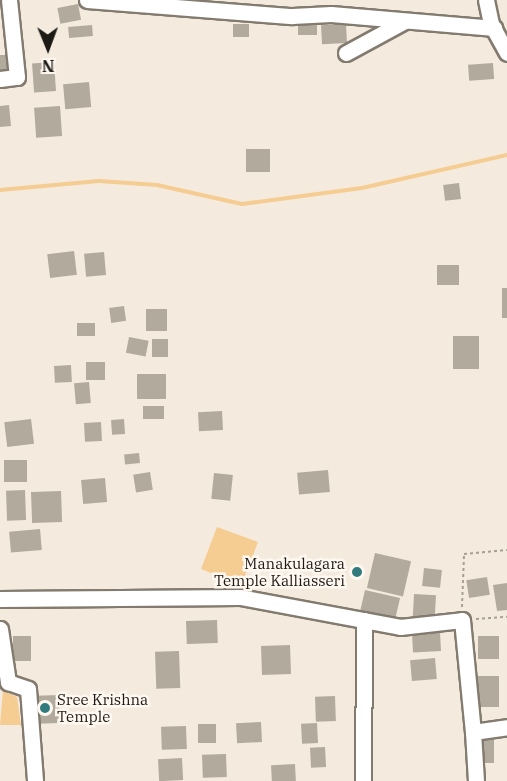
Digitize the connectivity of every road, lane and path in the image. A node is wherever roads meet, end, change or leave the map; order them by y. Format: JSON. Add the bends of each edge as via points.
{"nodes":[{"id":1,"x":9,"y":0,"type":"edge"},
{"id":2,"x":87,"y":0,"type":"edge"},
{"id":3,"x":486,"y":0,"type":"edge"},
{"id":4,"x":405,"y":21,"type":"junction"},
{"id":5,"x":494,"y":28,"type":"junction"},
{"id":6,"x":346,"y":53,"type":"dead end"},
{"id":7,"x":507,"y":53,"type":"edge"},
{"id":8,"x":0,"y":80,"type":"edge"},
{"id":9,"x":507,"y":550,"type":"edge"},
{"id":10,"x":0,"y":599,"type":"edge"},
{"id":11,"x":507,"y":617,"type":"edge"},
{"id":12,"x":364,"y":620,"type":"junction"},
{"id":13,"x":462,"y":620,"type":"junction"},
{"id":14,"x":0,"y":629,"type":"edge"},
{"id":15,"x":4,"y":682,"type":"edge"},
{"id":16,"x":507,"y":727,"type":"edge"},
{"id":17,"x":473,"y":732,"type":"junction"},
{"id":18,"x":35,"y":781,"type":"edge"},
{"id":19,"x":363,"y":781,"type":"edge"},
{"id":20,"x":476,"y":781,"type":"edge"}],
"edges":[{"from":1,"to":8,"type":"street","via":[[18,77]]},
{"from":2,"to":4,"type":"street"},
{"from":3,"to":5,"type":"street"},
{"from":4,"to":5,"type":"street"},
{"from":4,"to":6,"type":"street"},
{"from":5,"to":7,"type":"street"},
{"from":9,"to":13,"type":"path","via":[[464,554]]},
{"from":10,"to":12,"type":"street","via":[[240,597]]},
{"from":11,"to":13,"type":"path"},
{"from":12,"to":13,"type":"street","via":[[400,627]]},
{"from":12,"to":19,"type":"street"},
{"from":13,"to":17,"type":"street"},
{"from":14,"to":15,"type":"street"},
{"from":15,"to":18,"type":"street","via":[[28,690]]},
{"from":16,"to":17,"type":"street"},
{"from":17,"to":20,"type":"street"}]}
